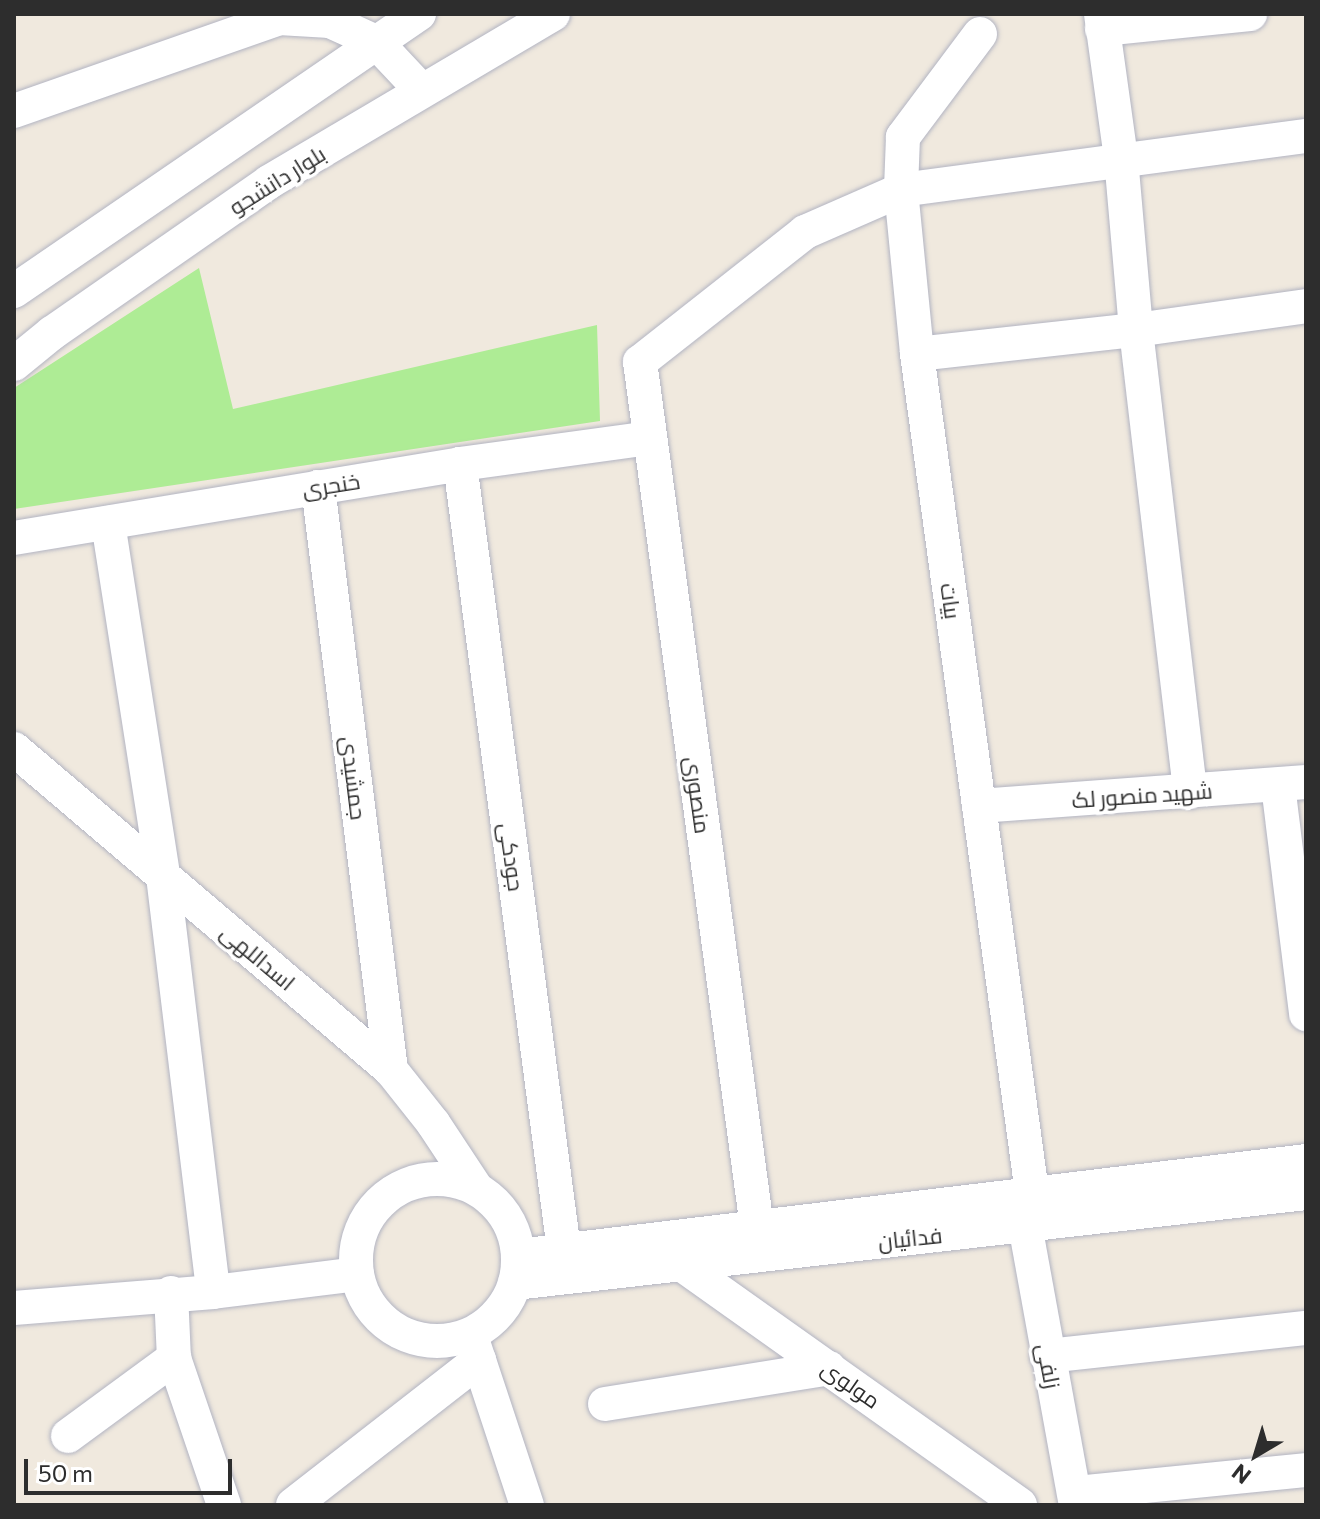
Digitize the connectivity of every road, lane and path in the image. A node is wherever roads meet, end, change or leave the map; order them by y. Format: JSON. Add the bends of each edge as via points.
{"nodes":[{"id":1,"x":419,"y":14,"type":"edge"},
{"id":2,"x":553,"y":14,"type":"edge"},
{"id":3,"x":1250,"y":14,"type":"edge"},
{"id":4,"x":1102,"y":21,"type":"edge"},
{"id":5,"x":980,"y":34,"type":"dead end"},
{"id":6,"x":376,"y":42,"type":"junction"},
{"id":7,"x":422,"y":91,"type":"junction"},
{"id":8,"x":14,"y":111,"type":"edge"},
{"id":9,"x":1306,"y":136,"type":"edge"},
{"id":10,"x":1121,"y":158,"type":"junction"},
{"id":11,"x":901,"y":190,"type":"junction"},
{"id":12,"x":14,"y":291,"type":"edge"},
{"id":13,"x":1306,"y":306,"type":"edge"},
{"id":14,"x":1136,"y":330,"type":"junction"},
{"id":15,"x":917,"y":354,"type":"junction"},
{"id":16,"x":14,"y":364,"type":"edge"},
{"id":17,"x":649,"y":438,"type":"junction"},
{"id":18,"x":460,"y":464,"type":"junction"},
{"id":19,"x":318,"y":487,"type":"junction"},
{"id":20,"x":108,"y":523,"type":"junction"},
{"id":21,"x":14,"y":538,"type":"edge"},
{"id":22,"x":14,"y":749,"type":"edge"},
{"id":23,"x":1292,"y":784,"type":"edge"},
{"id":24,"x":1190,"y":792,"type":"junction"},
{"id":25,"x":979,"y":806,"type":"junction"},
{"id":26,"x":163,"y":876,"type":"junction"},
{"id":27,"x":1306,"y":1014,"type":"edge"},
{"id":28,"x":391,"y":1070,"type":"junction"},
{"id":29,"x":1306,"y":1161,"type":"edge"},
{"id":30,"x":476,"y":1188,"type":"junction"},
{"id":31,"x":1032,"y":1192,"type":"junction"},
{"id":32,"x":1306,"y":1193,"type":"edge"},
{"id":33,"x":1025,"y":1225,"type":"junction"},
{"id":34,"x":757,"y":1227,"type":"junction"},
{"id":35,"x":564,"y":1250,"type":"junction"},
{"id":36,"x":681,"y":1264,"type":"junction"},
{"id":37,"x":516,"y":1270,"type":"junction"},
{"id":38,"x":357,"y":1274,"type":"junction"},
{"id":39,"x":213,"y":1292,"type":"junction"},
{"id":40,"x":171,"y":1293,"type":"junction"},
{"id":41,"x":14,"y":1305,"type":"edge"},
{"id":42,"x":1306,"y":1328,"type":"edge"},
{"id":43,"x":475,"y":1347,"type":"junction"},
{"id":44,"x":1047,"y":1356,"type":"junction"},
{"id":45,"x":174,"y":1358,"type":"junction"},
{"id":46,"x":829,"y":1368,"type":"junction"},
{"id":47,"x":605,"y":1404,"type":"dead end"},
{"id":48,"x":68,"y":1436,"type":"dead end"},
{"id":49,"x":1306,"y":1470,"type":"edge"},
{"id":50,"x":1076,"y":1499,"type":"edge"},
{"id":51,"x":224,"y":1505,"type":"edge"},
{"id":52,"x":293,"y":1505,"type":"edge"},
{"id":53,"x":527,"y":1505,"type":"edge"},
{"id":54,"x":1020,"y":1505,"type":"edge"}],
"edges":[{"from":1,"to":6,"type":"street"},
{"from":2,"to":7,"type":"street","name":"بلوار دانشجو"},
{"from":3,"to":4,"type":"street"},
{"from":4,"to":10,"type":"street"},
{"from":5,"to":11,"type":"street","name":"بیات","via":[[903,137]]},
{"from":6,"to":7,"type":"street"},
{"from":6,"to":8,"type":"street","via":[[330,21],[279,18]]},
{"from":6,"to":12,"type":"street"},
{"from":7,"to":16,"type":"street","name":"بلوار دانشجو","via":[[269,182]]},
{"from":9,"to":10,"type":"street"},
{"from":10,"to":11,"type":"street"},
{"from":10,"to":14,"type":"street"},
{"from":11,"to":15,"type":"street","name":"بیات"},
{"from":11,"to":17,"type":"street","name":"منصوری","via":[[805,232],[640,362]]},
{"from":13,"to":14,"type":"street"},
{"from":14,"to":15,"type":"street"},
{"from":14,"to":24,"type":"street"},
{"from":15,"to":25,"type":"street","name":"بیات"},
{"from":17,"to":18,"type":"street","name":"خنجری"},
{"from":17,"to":34,"type":"street","name":"منصوری"},
{"from":18,"to":19,"type":"street","name":"خنجری"},
{"from":18,"to":35,"type":"street","name":"جودکی"},
{"from":19,"to":20,"type":"street","name":"خنجری"},
{"from":19,"to":28,"type":"street","name":"جمشیدی"},
{"from":20,"to":21,"type":"street","name":"خنجری"},
{"from":20,"to":26,"type":"street"},
{"from":22,"to":26,"type":"street","name":"اسداللهی"},
{"from":23,"to":24,"type":"street","name":"شهید منصور لک"},
{"from":23,"to":27,"type":"street"},
{"from":24,"to":25,"type":"street","name":"شهید منصور لک"},
{"from":25,"to":31,"type":"street","name":"بیات"},
{"from":26,"to":28,"type":"street","name":"اسداللهی"},
{"from":26,"to":39,"type":"street"},
{"from":28,"to":30,"type":"street","name":"اسداللهی"},
{"from":29,"to":31,"type":"street","name":"فدائیان"},
{"from":30,"to":37,"type":"street","via":[[512,1229]]},
{"from":30,"to":38,"type":"street","via":[[451,1179],[425,1179],[400,1187],[379,1202],[364,1223],[356,1248]]},
{"from":31,"to":34,"type":"street","name":"فدائیان"},
{"from":32,"to":33,"type":"street","name":"فدائیان"},
{"from":33,"to":36,"type":"street","name":"فدائیان"},
{"from":33,"to":44,"type":"street","name":"زلفی"},
{"from":34,"to":35,"type":"street","name":"فدائیان"},
{"from":35,"to":37,"type":"street","name":"فدائیان"},
{"from":36,"to":37,"type":"street","name":"فدائیان"},
{"from":36,"to":46,"type":"street","name":"مولوی"},
{"from":37,"to":43,"type":"street","via":[[505,1305]]},
{"from":38,"to":39,"type":"street"},
{"from":38,"to":43,"type":"street","via":[[379,1317],[399,1331],[422,1340]]},
{"from":39,"to":40,"type":"street"},
{"from":40,"to":41,"type":"street"},
{"from":40,"to":45,"type":"street"},
{"from":42,"to":44,"type":"street"},
{"from":43,"to":52,"type":"street"},
{"from":43,"to":53,"type":"street"},
{"from":44,"to":50,"type":"street","name":"زلفی"},
{"from":45,"to":48,"type":"street"},
{"from":45,"to":51,"type":"street"},
{"from":46,"to":47,"type":"street"},
{"from":46,"to":54,"type":"street","name":"مولوی"},
{"from":49,"to":50,"type":"street"}]}
